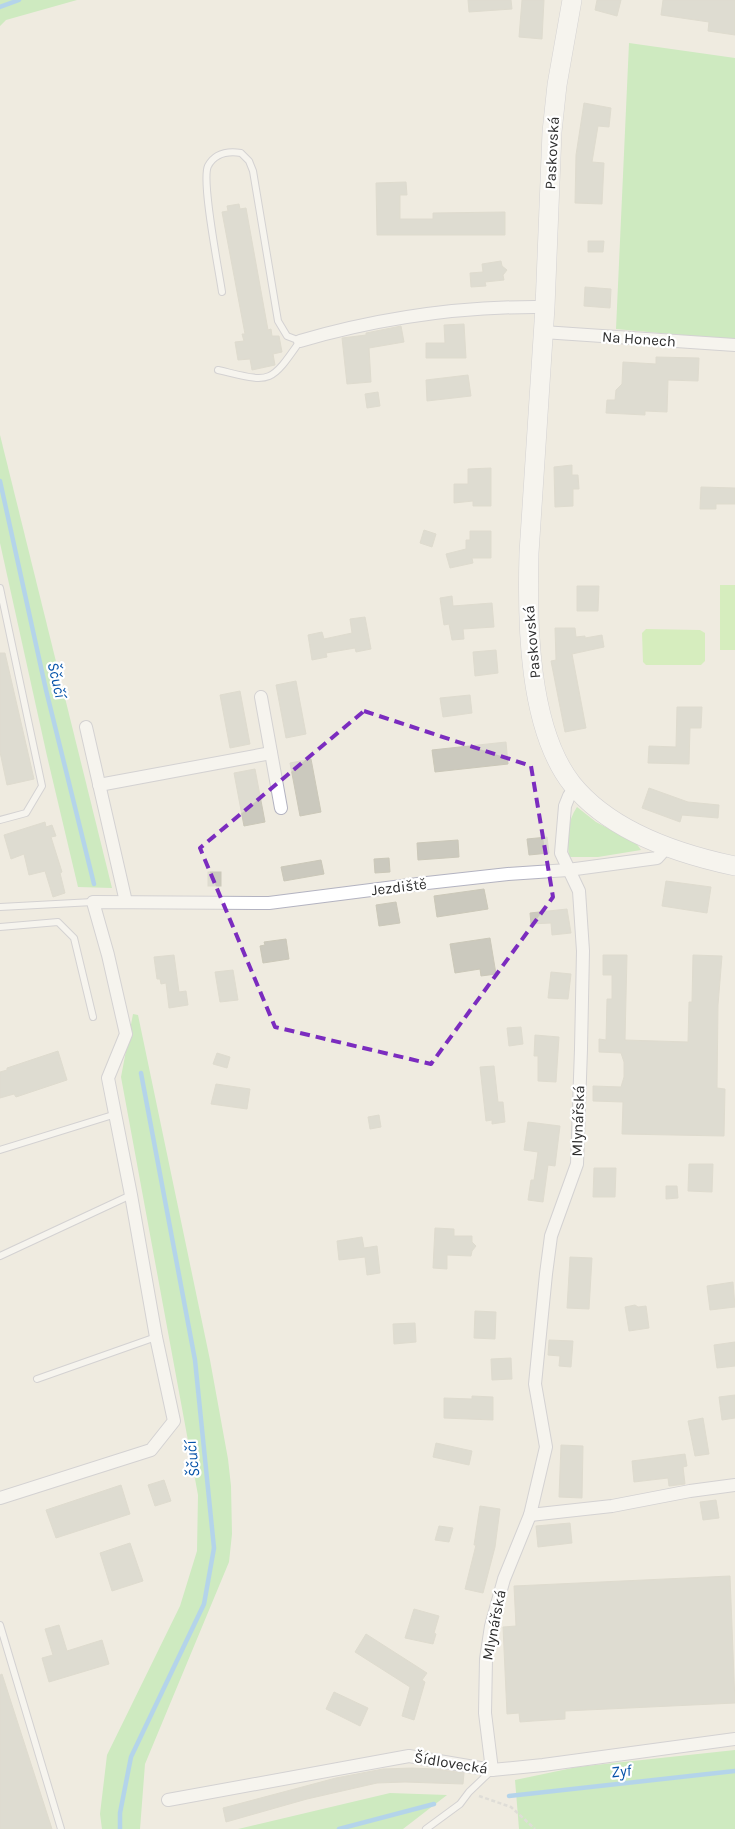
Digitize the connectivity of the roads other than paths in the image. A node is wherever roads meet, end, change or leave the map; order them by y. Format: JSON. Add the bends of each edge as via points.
{"nodes":[{"id":1,"x":572,"y":0,"type":"edge"},
{"id":2,"x":222,"y":292,"type":"dead end"},
{"id":3,"x":545,"y":307,"type":"junction"},
{"id":4,"x":543,"y":332,"type":"junction"},
{"id":5,"x":300,"y":341,"type":"junction"},
{"id":6,"x":735,"y":345,"type":"edge"},
{"id":7,"x":218,"y":370,"type":"dead end"},
{"id":8,"x":0,"y":588,"type":"edge"},
{"id":9,"x":260,"y":697,"type":"dead end"},
{"id":10,"x":86,"y":726,"type":"dead end"},
{"id":11,"x":271,"y":753,"type":"junction"},
{"id":12,"x":99,"y":785,"type":"junction"},
{"id":13,"x":575,"y":787,"type":"junction"},
{"id":14,"x":281,"y":808,"type":"dead end"},
{"id":15,"x":0,"y":820,"type":"edge"},
{"id":16,"x":667,"y":847,"type":"junction"},
{"id":17,"x":735,"y":866,"type":"edge"},
{"id":18,"x":568,"y":870,"type":"junction"},
{"id":19,"x":92,"y":902,"type":"junction"},
{"id":20,"x":126,"y":902,"type":"junction"},
{"id":21,"x":0,"y":907,"type":"edge"},
{"id":22,"x":0,"y":927,"type":"edge"},
{"id":23,"x":93,"y":1017,"type":"dead end"},
{"id":24,"x":116,"y":1114,"type":"junction"},
{"id":25,"x":0,"y":1150,"type":"edge"},
{"id":26,"x":132,"y":1195,"type":"junction"},
{"id":27,"x":0,"y":1256,"type":"edge"},
{"id":28,"x":156,"y":1337,"type":"junction"},
{"id":29,"x":37,"y":1379,"type":"dead end"},
{"id":30,"x":735,"y":1485,"type":"edge"},
{"id":31,"x":0,"y":1498,"type":"edge"},
{"id":32,"x":530,"y":1515,"type":"junction"},
{"id":33,"x":0,"y":1625,"type":"edge"},
{"id":34,"x":735,"y":1739,"type":"edge"},
{"id":35,"x":492,"y":1770,"type":"junction"},
{"id":36,"x":168,"y":1800,"type":"dead end"},
{"id":37,"x":61,"y":1829,"type":"edge"},
{"id":38,"x":426,"y":1829,"type":"edge"}],
"edges":[{"from":1,"to":3,"type":"main road","name":"Paskovská","via":[[552,132]]},
{"from":2,"to":5,"type":"lane","via":[[206,183],[207,168],[214,157],[231,151],[241,152],[251,166],[278,321],[287,336]]},
{"from":3,"to":4,"type":"main road","name":"Paskovská"},
{"from":3,"to":5,"type":"street","via":[[505,306],[392,319]]},
{"from":4,"to":6,"type":"street","name":"Na Honech"},
{"from":4,"to":13,"type":"main road","name":"Paskovská","via":[[527,589],[529,623],[542,718],[558,762]]},
{"from":5,"to":7,"type":"lane","via":[[273,375],[251,378]]},
{"from":8,"to":15,"type":"lane","via":[[42,786],[26,813]]},
{"from":9,"to":11,"type":"street"},
{"from":10,"to":12,"type":"street"},
{"from":11,"to":12,"type":"street"},
{"from":11,"to":14,"type":"street"},
{"from":12,"to":20,"type":"street"},
{"from":13,"to":16,"type":"main road","name":"Paskovská","via":[[612,819]]},
{"from":13,"to":18,"type":"street","name":"Mlynářská","via":[[565,806],[561,853]]},
{"from":16,"to":17,"type":"main road","name":"Paskovská"},
{"from":16,"to":18,"type":"street","name":"Jezdiště","via":[[657,858]]},
{"from":18,"to":20,"type":"street","name":"Jezdiště","via":[[418,884],[269,904]]},
{"from":18,"to":32,"type":"street","name":"Mlynářská","via":[[579,891],[583,951],[577,1164],[552,1236],[546,1274],[535,1384],[546,1447]]},
{"from":19,"to":20,"type":"street","name":"Jezdiště"},
{"from":19,"to":21,"type":"lane"},
{"from":19,"to":24,"type":"street","via":[[126,1034],[108,1078]]},
{"from":22,"to":23,"type":"lane","via":[[58,922],[74,938]]},
{"from":24,"to":25,"type":"lane"},
{"from":24,"to":26,"type":"street"},
{"from":26,"to":27,"type":"lane"},
{"from":26,"to":28,"type":"street"},
{"from":28,"to":29,"type":"lane"},
{"from":28,"to":31,"type":"street","via":[[174,1421],[151,1450]]},
{"from":30,"to":32,"type":"street","via":[[612,1506]]},
{"from":32,"to":35,"type":"street","name":"Mlynářská","via":[[504,1579],[486,1659],[485,1713]]},
{"from":33,"to":37,"type":"lane"},
{"from":34,"to":35,"type":"street","name":"Šídlovecká"},
{"from":35,"to":36,"type":"street","name":"Šídlovecká","via":[[409,1756]]},
{"from":35,"to":38,"type":"lane","via":[[460,1804]]}]}
